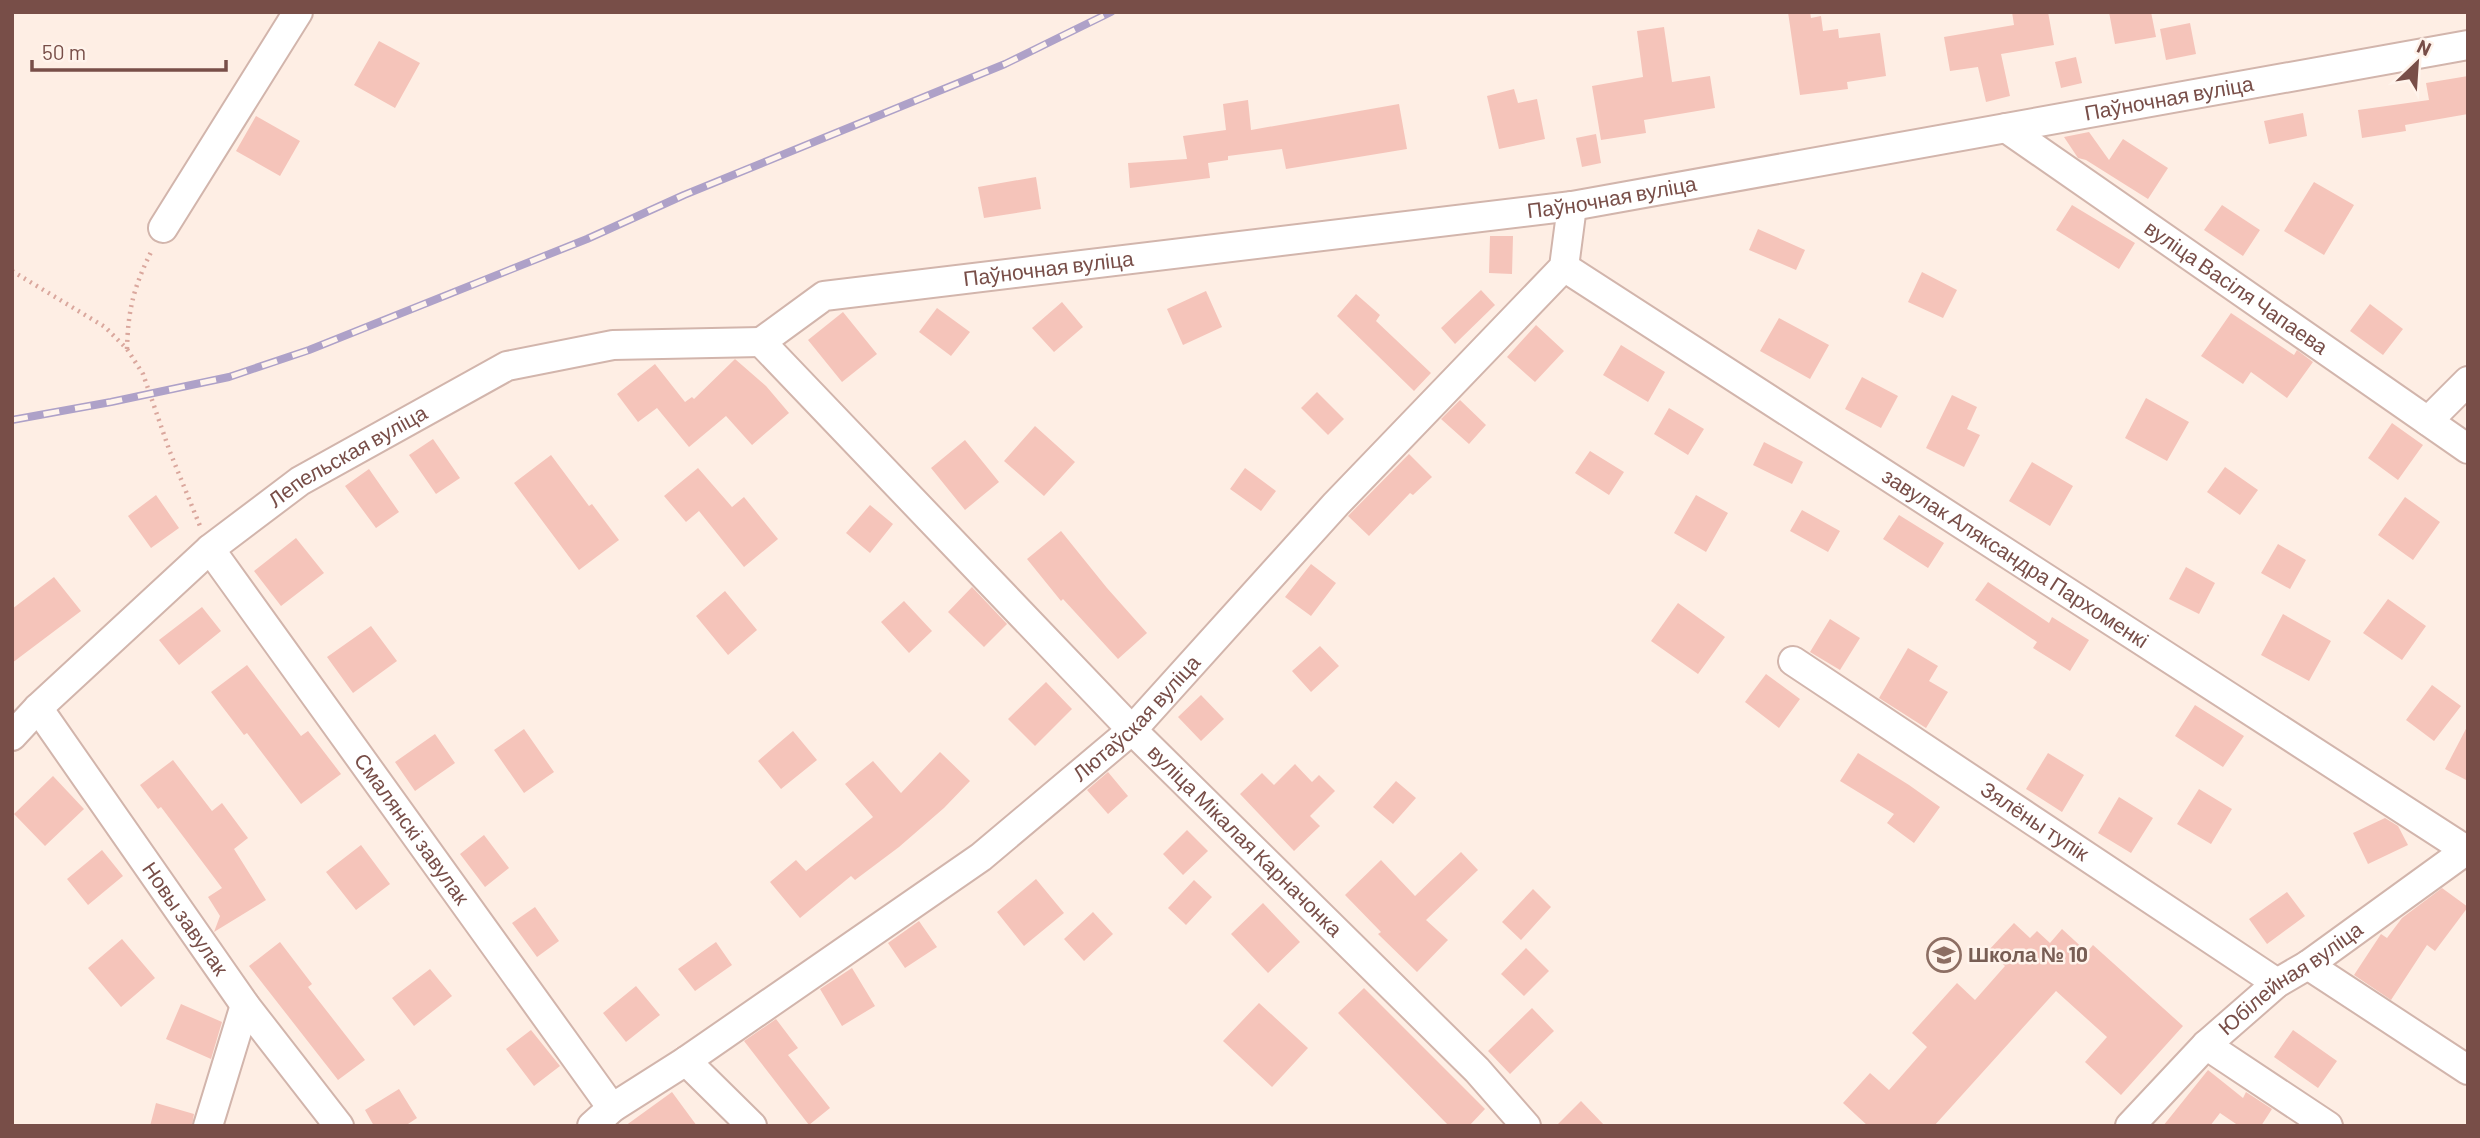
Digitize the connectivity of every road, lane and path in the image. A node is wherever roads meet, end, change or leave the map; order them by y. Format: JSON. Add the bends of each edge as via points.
{"nodes":[{"id":1,"x":298,"y":12,"type":"edge"},
{"id":2,"x":2468,"y":45,"type":"edge"},
{"id":3,"x":2006,"y":128,"type":"junction"},
{"id":4,"x":1572,"y":206,"type":"junction"},
{"id":5,"x":163,"y":228,"type":"joint"},
{"id":6,"x":1564,"y":267,"type":"junction"},
{"id":7,"x":12,"y":271,"type":"edge"},
{"id":8,"x":761,"y":342,"type":"junction"},
{"id":9,"x":127,"y":349,"type":"junction"},
{"id":10,"x":2468,"y":381,"type":"edge"},
{"id":11,"x":2427,"y":421,"type":"junction"},
{"id":12,"x":2468,"y":449,"type":"edge"},
{"id":13,"x":210,"y":549,"type":"junction"},
{"id":14,"x":1793,"y":661,"type":"dead end"},
{"id":15,"x":38,"y":708,"type":"junction"},
{"id":16,"x":1132,"y":730,"type":"junction"},
{"id":17,"x":12,"y":736,"type":"edge"},
{"id":18,"x":2467,"y":849,"type":"edge"},
{"id":19,"x":2308,"y":965,"type":"junction"},
{"id":20,"x":2277,"y":983,"type":"junction"},
{"id":21,"x":245,"y":1005,"type":"junction"},
{"id":22,"x":2206,"y":1045,"type":"junction"},
{"id":23,"x":686,"y":1061,"type":"junction"},
{"id":24,"x":2468,"y":1070,"type":"edge"},
{"id":25,"x":602,"y":1117,"type":"edge"},
{"id":26,"x":208,"y":1126,"type":"edge"},
{"id":27,"x":339,"y":1126,"type":"edge"},
{"id":28,"x":752,"y":1126,"type":"edge"},
{"id":29,"x":1526,"y":1126,"type":"edge"},
{"id":30,"x":2130,"y":1126,"type":"edge"},
{"id":31,"x":2328,"y":1126,"type":"edge"}],
"edges":[{"from":1,"to":5,"type":"street"},
{"from":2,"to":3,"type":"street","name":"Паўночная вуліца"},
{"from":3,"to":4,"type":"street","name":"Паўночная вуліца"},
{"from":3,"to":11,"type":"street","name":"вуліца Васіля Чапаева"},
{"from":4,"to":6,"type":"street"},
{"from":4,"to":8,"type":"street","name":"Паўночная вуліца","via":[[824,296]]},
{"from":5,"to":9,"type":"path","via":[[128,312]]},
{"from":6,"to":16,"type":"street","name":"Лютаўская вуліца","via":[[1336,504]]},
{"from":6,"to":18,"type":"street","name":"завулак Аляксандра Пархоменкі"},
{"from":7,"to":9,"type":"path","via":[[105,327]]},
{"from":8,"to":13,"type":"street","name":"Лепельская вуліца","via":[[613,345],[507,366],[300,481]]},
{"from":8,"to":16,"type":"street","name":"вуліца Мікалая Карначонка"},
{"from":9,"to":13,"type":"path","via":[[142,374]]},
{"from":10,"to":11,"type":"street"},
{"from":11,"to":12,"type":"street","name":"вуліца Васіля Чапаева"},
{"from":13,"to":15,"type":"street","name":"Лепельская вуліца"},
{"from":13,"to":25,"type":"street","name":"Смалянскі завулак"},
{"from":14,"to":20,"type":"street","name":"Зялёны тупік"},
{"from":15,"to":17,"type":"street","name":"Лепельская вуліца"},
{"from":15,"to":21,"type":"street","name":"Новы завулак"},
{"from":16,"to":23,"type":"street","name":"Лютаўская вуліца","via":[[981,857]]},
{"from":16,"to":29,"type":"street","name":"вуліца Мікалая Карначонка","via":[[1477,1070]]},
{"from":18,"to":19,"type":"street","name":"Юбілейная вуліца"},
{"from":19,"to":20,"type":"street","name":"Юбілейная вуліца"},
{"from":19,"to":24,"type":"street"},
{"from":20,"to":22,"type":"street","name":"Юбілейная вуліца"},
{"from":21,"to":26,"type":"street"},
{"from":21,"to":27,"type":"street","name":"Новы завулак"},
{"from":22,"to":30,"type":"street","name":"Юбілейная вуліца"},
{"from":22,"to":31,"type":"street"},
{"from":23,"to":25,"type":"street","name":"Лютаўская вуліца"},
{"from":23,"to":28,"type":"street"}]}
